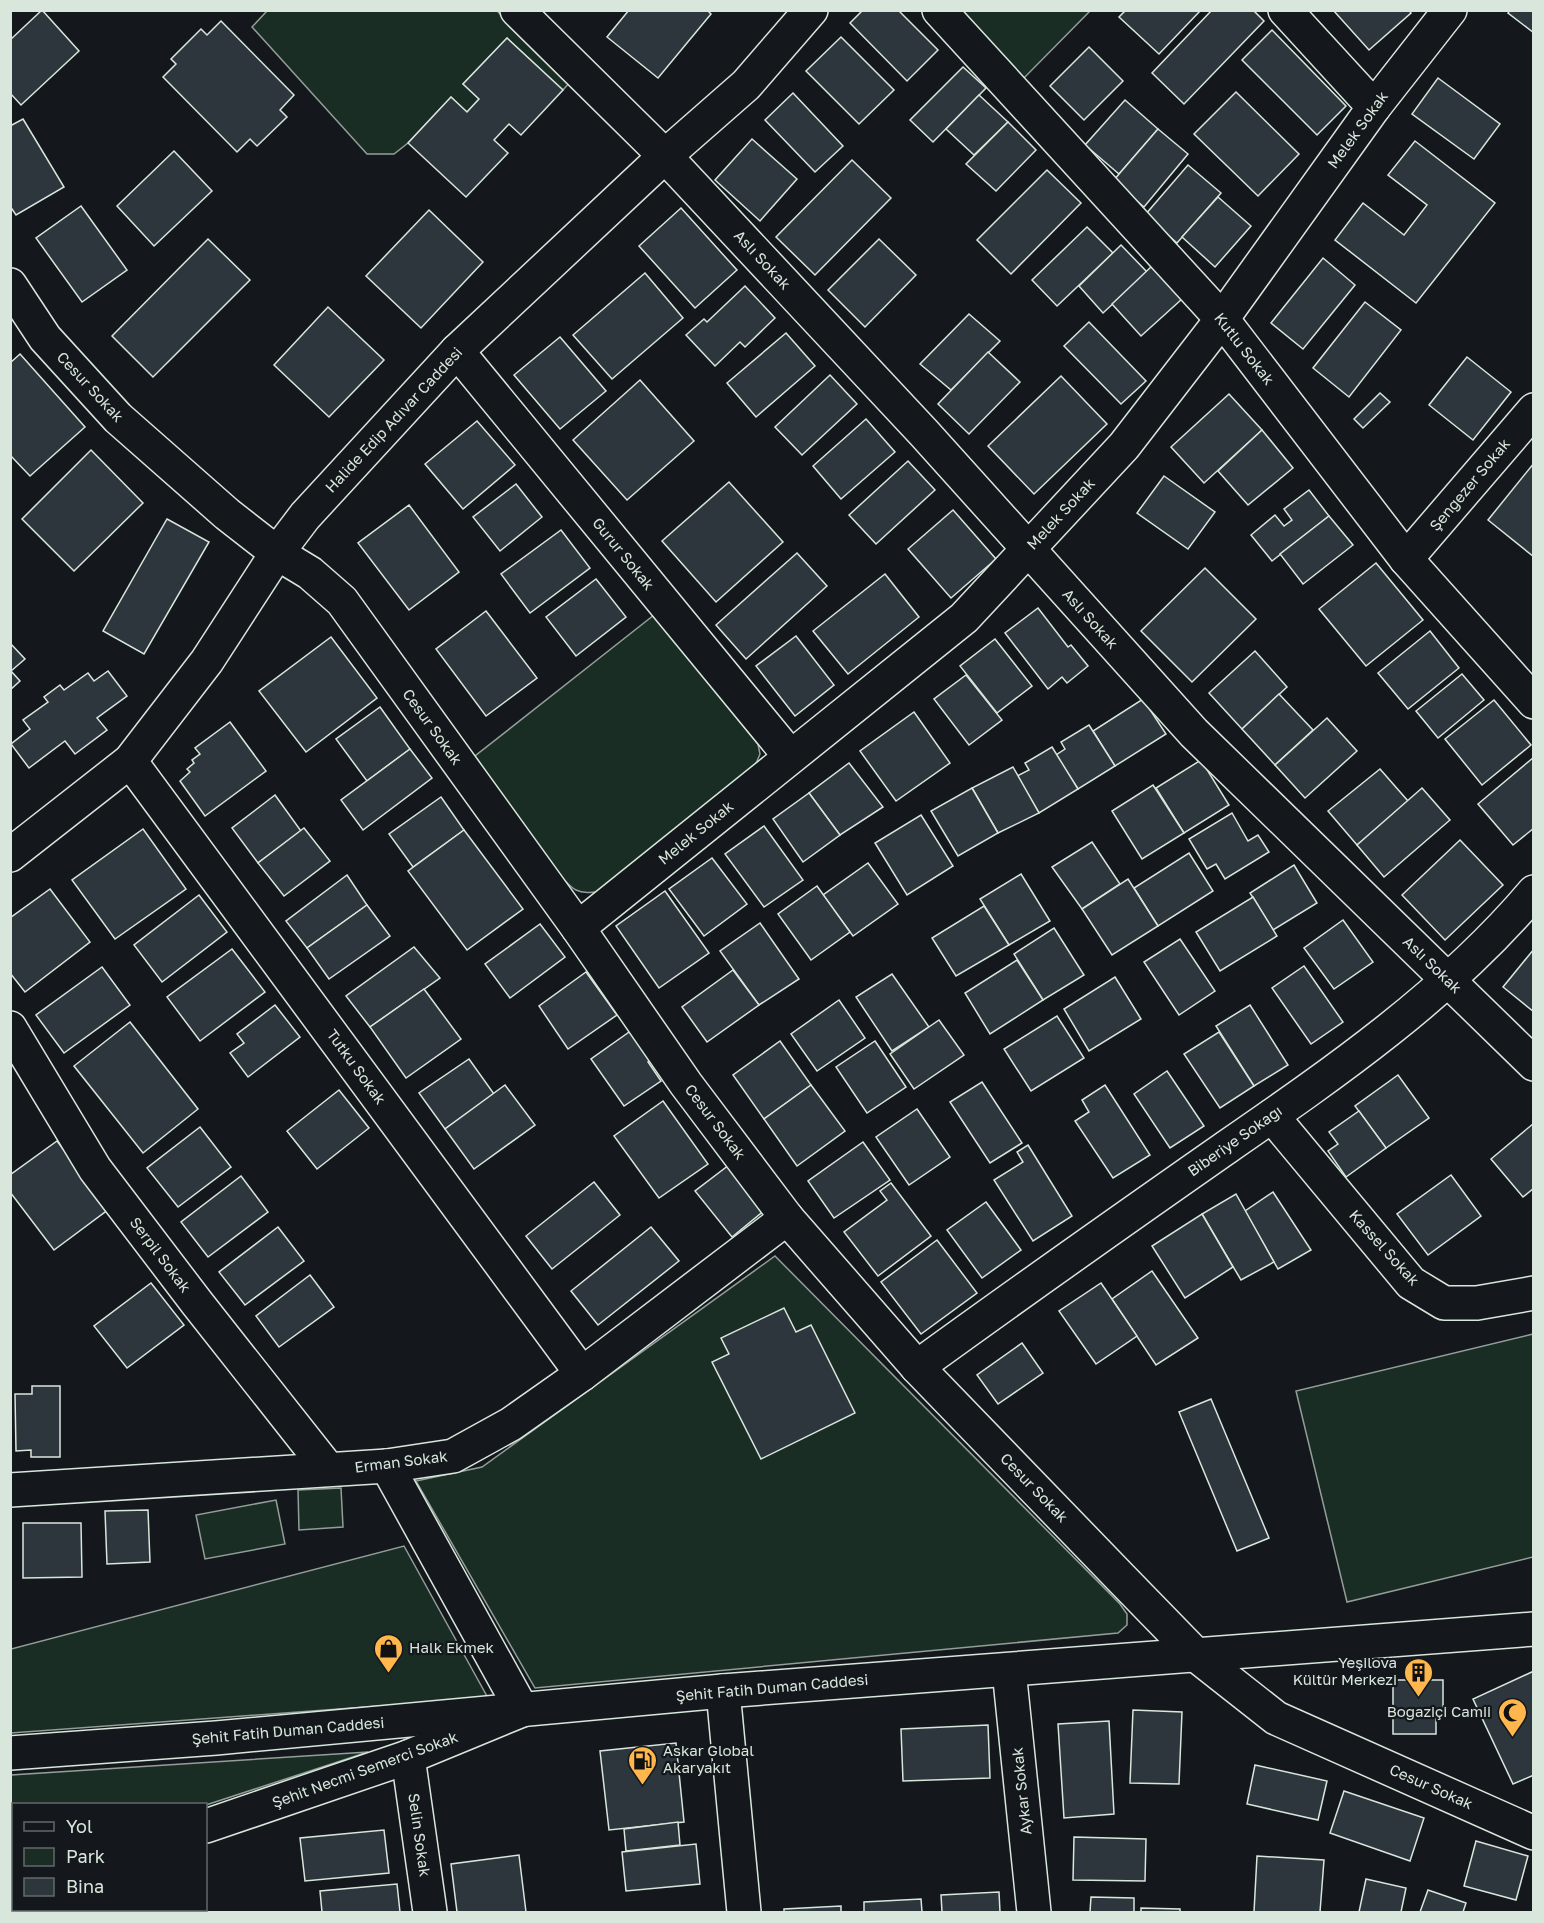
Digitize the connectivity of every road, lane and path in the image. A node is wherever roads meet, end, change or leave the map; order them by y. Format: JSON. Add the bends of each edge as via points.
{"nodes":[{"id":1,"x":517,"y":10,"type":"edge"},
{"id":2,"x":812,"y":10,"type":"edge"},
{"id":3,"x":939,"y":10,"type":"edge"},
{"id":4,"x":1285,"y":10,"type":"edge"},
{"id":5,"x":1450,"y":10,"type":"edge"},
{"id":6,"x":1374,"y":107,"type":"junction"},
{"id":7,"x":665,"y":156,"type":"junction"},
{"id":8,"x":10,"y":285,"type":"edge"},
{"id":9,"x":1222,"y":320,"type":"junction"},
{"id":10,"x":457,"y":351,"type":"junction"},
{"id":11,"x":1533,"y":410,"type":"edge"},
{"id":12,"x":1028,"y":550,"type":"junction"},
{"id":13,"x":277,"y":553,"type":"junction"},
{"id":14,"x":1406,"y":559,"type":"junction"},
{"id":15,"x":1533,"y":702,"type":"edge"},
{"id":16,"x":790,"y":756,"type":"junction"},
{"id":17,"x":130,"y":761,"type":"junction"},
{"id":18,"x":10,"y":855,"type":"edge"},
{"id":19,"x":1533,"y":892,"type":"edge"},
{"id":20,"x":578,"y":928,"type":"junction"},
{"id":21,"x":1448,"y":981,"type":"junction"},
{"id":22,"x":10,"y":1028,"type":"edge"},
{"id":23,"x":1533,"y":1064,"type":"edge"},
{"id":24,"x":1272,"y":1116,"type":"junction"},
{"id":25,"x":787,"y":1218,"type":"junction"},
{"id":26,"x":1533,"y":1293,"type":"edge"},
{"id":27,"x":917,"y":1367,"type":"junction"},
{"id":28,"x":582,"y":1374,"type":"junction"},
{"id":29,"x":387,"y":1466,"type":"junction"},
{"id":30,"x":328,"y":1469,"type":"junction"},
{"id":31,"x":10,"y":1490,"type":"edge"},
{"id":32,"x":1533,"y":1629,"type":"edge"},
{"id":33,"x":1196,"y":1655,"type":"junction"},
{"id":34,"x":1009,"y":1670,"type":"junction"},
{"id":35,"x":723,"y":1691,"type":"junction"},
{"id":36,"x":522,"y":1710,"type":"junction"},
{"id":37,"x":10,"y":1753,"type":"edge"},
{"id":38,"x":408,"y":1757,"type":"junction"},
{"id":39,"x":207,"y":1826,"type":"edge"},
{"id":40,"x":1533,"y":1833,"type":"edge"},
{"id":41,"x":430,"y":1912,"type":"edge"},
{"id":42,"x":744,"y":1912,"type":"edge"},
{"id":43,"x":1034,"y":1912,"type":"edge"}],
"edges":[{"from":1,"to":7,"type":"street","name":"Aslı Sokak"},
{"from":2,"to":7,"type":"street","name":"Halide Edip Adıvar Caddesi","via":[[746,85]]},
{"from":3,"to":9,"type":"street","name":"Kutlu Sokak"},
{"from":4,"to":6,"type":"street"},
{"from":5,"to":6,"type":"street","name":"Melek Sokak"},
{"from":6,"to":9,"type":"street","name":"Melek Sokak"},
{"from":7,"to":10,"type":"street","name":"Halide Edip Adıvar Caddesi"},
{"from":7,"to":12,"type":"street","name":"Aslı Sokak"},
{"from":8,"to":13,"type":"street","name":"Cesur Sokak","via":[[45,338],[118,418]]},
{"from":9,"to":12,"type":"street","name":"Melek Sokak","via":[[1124,446]]},
{"from":9,"to":14,"type":"street","name":"Kutlu Sokak"},
{"from":10,"to":13,"type":"street","name":"Halide Edip Adıvar Caddesi","via":[[305,516]]},
{"from":10,"to":16,"type":"street","name":"Gurur Sokak"},
{"from":11,"to":14,"type":"street","name":"Şengezer Sokak"},
{"from":12,"to":16,"type":"street","name":"Melek Sokak","via":[[964,618]]},
{"from":12,"to":21,"type":"street","name":"Aslı Sokak","via":[[1194,733]]},
{"from":13,"to":17,"type":"street","name":"Halide Edip Adıvar Caddesi","via":[[207,661]]},
{"from":13,"to":20,"type":"street","name":"Cesur Sokak","via":[[310,573],[342,602]]},
{"from":14,"to":15,"type":"street","name":"Kutlu Sokak"},
{"from":16,"to":20,"type":"street","name":"Melek Sokak"},
{"from":17,"to":18,"type":"street","name":"Halide Edip Adıvar Caddesi"},
{"from":17,"to":28,"type":"street","name":"Tutku Sokak"},
{"from":19,"to":21,"type":"street","name":"Biberiye Sokağı"},
{"from":20,"to":25,"type":"street","name":"Cesur Sokak","via":[[686,1084]]},
{"from":21,"to":23,"type":"street","name":"Aslı Sokak"},
{"from":21,"to":24,"type":"street","name":"Biberiye Sokağı"},
{"from":22,"to":30,"type":"street","name":"Serpil Sokak","via":[[95,1169]]},
{"from":24,"to":26,"type":"street","name":"Kassel Sokak","via":[[1411,1283],[1444,1303],[1477,1303]]},
{"from":24,"to":27,"type":"street","name":"Biberiye Sokağı"},
{"from":25,"to":27,"type":"street","name":"Cesur Sokak"},
{"from":25,"to":28,"type":"street","name":"Erman Sokak"},
{"from":27,"to":33,"type":"street","name":"Cesur Sokak"},
{"from":28,"to":29,"type":"street","name":"Erman Sokak","via":[[511,1424],[453,1456]]},
{"from":29,"to":30,"type":"street","name":"Erman Sokak"},
{"from":29,"to":36,"type":"street"},
{"from":30,"to":31,"type":"street","name":"Erman Sokak"},
{"from":32,"to":33,"type":"street","name":"Şehit Fatih Duman Caddesi"},
{"from":33,"to":34,"type":"street","name":"Şehit Fatih Duman Caddesi"},
{"from":33,"to":40,"type":"street","name":"Cesur Sokak","via":[[1276,1718]]},
{"from":34,"to":35,"type":"street","name":"Şehit Fatih Duman Caddesi"},
{"from":34,"to":43,"type":"street","name":"Aykar Sokak"},
{"from":35,"to":36,"type":"street","name":"Şehit Fatih Duman Caddesi"},
{"from":35,"to":42,"type":"street"},
{"from":36,"to":37,"type":"street","name":"Şehit Fatih Duman Caddesi"},
{"from":36,"to":38,"type":"street","name":"Şehit Necmi Semerci Sokak"},
{"from":38,"to":39,"type":"street","name":"Şehit Necmi Semerci Sokak"},
{"from":38,"to":41,"type":"street","name":"Selin Sokak"}]}
